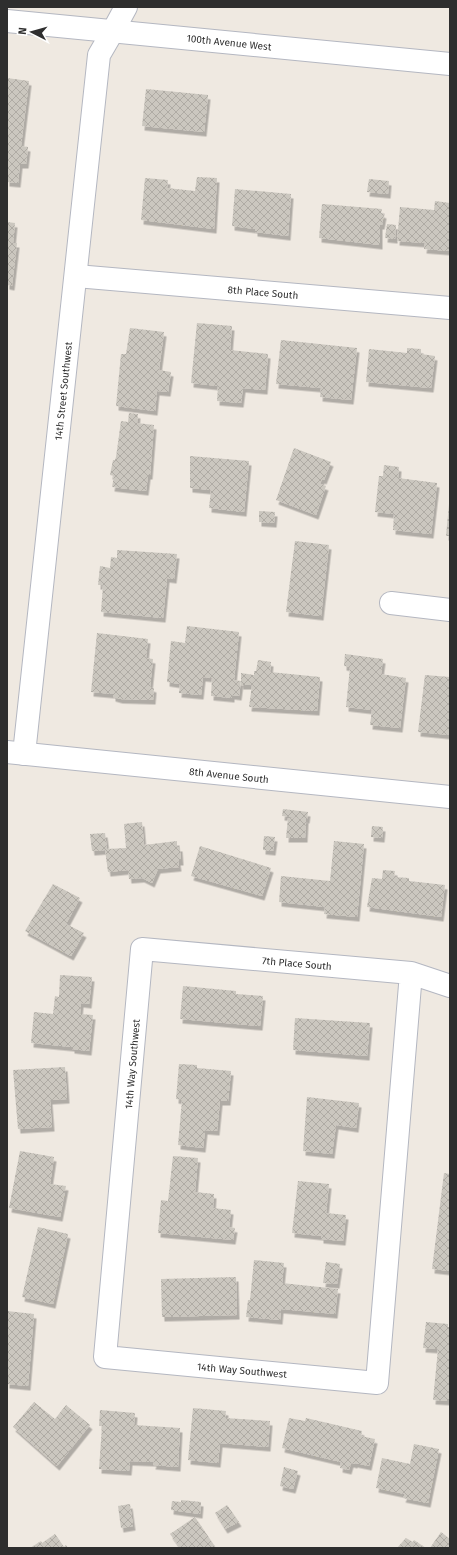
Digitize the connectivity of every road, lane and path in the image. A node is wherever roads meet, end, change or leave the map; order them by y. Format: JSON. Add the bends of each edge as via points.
{"nodes":[{"id":1,"x":126,"y":7,"type":"edge"},
{"id":2,"x":7,"y":21,"type":"edge"},
{"id":3,"x":113,"y":31,"type":"junction"},
{"id":4,"x":450,"y":64,"type":"edge"},
{"id":5,"x":76,"y":276,"type":"junction"},
{"id":6,"x":450,"y":308,"type":"edge"},
{"id":7,"x":391,"y":603,"type":"dead end"},
{"id":8,"x":450,"y":610,"type":"edge"},
{"id":9,"x":15,"y":753,"type":"edge"},
{"id":10,"x":450,"y":798,"type":"edge"},
{"id":11,"x":142,"y":949,"type":"joint"},
{"id":12,"x":411,"y":973,"type":"junction"},
{"id":13,"x":450,"y":986,"type":"edge"}],
"edges":[{"from":1,"to":3,"type":"street","name":"14th Street Southwest"},
{"from":2,"to":3,"type":"street","name":"100th Avenue West"},
{"from":3,"to":4,"type":"street","name":"100th Avenue West"},
{"from":3,"to":5,"type":"street","name":"14th Street Southwest","via":[[99,55]]},
{"from":5,"to":6,"type":"street","name":"8th Place South"},
{"from":5,"to":9,"type":"street","name":"14th Street Southwest"},
{"from":7,"to":8,"type":"street"},
{"from":9,"to":10,"type":"street","name":"8th Avenue South"},
{"from":11,"to":12,"type":"street","name":"7th Place South"},
{"from":11,"to":12,"type":"street","name":"14th Way Southwest","via":[[106,1357],[377,1383]]},
{"from":12,"to":13,"type":"street","name":"7th Place South"}]}
